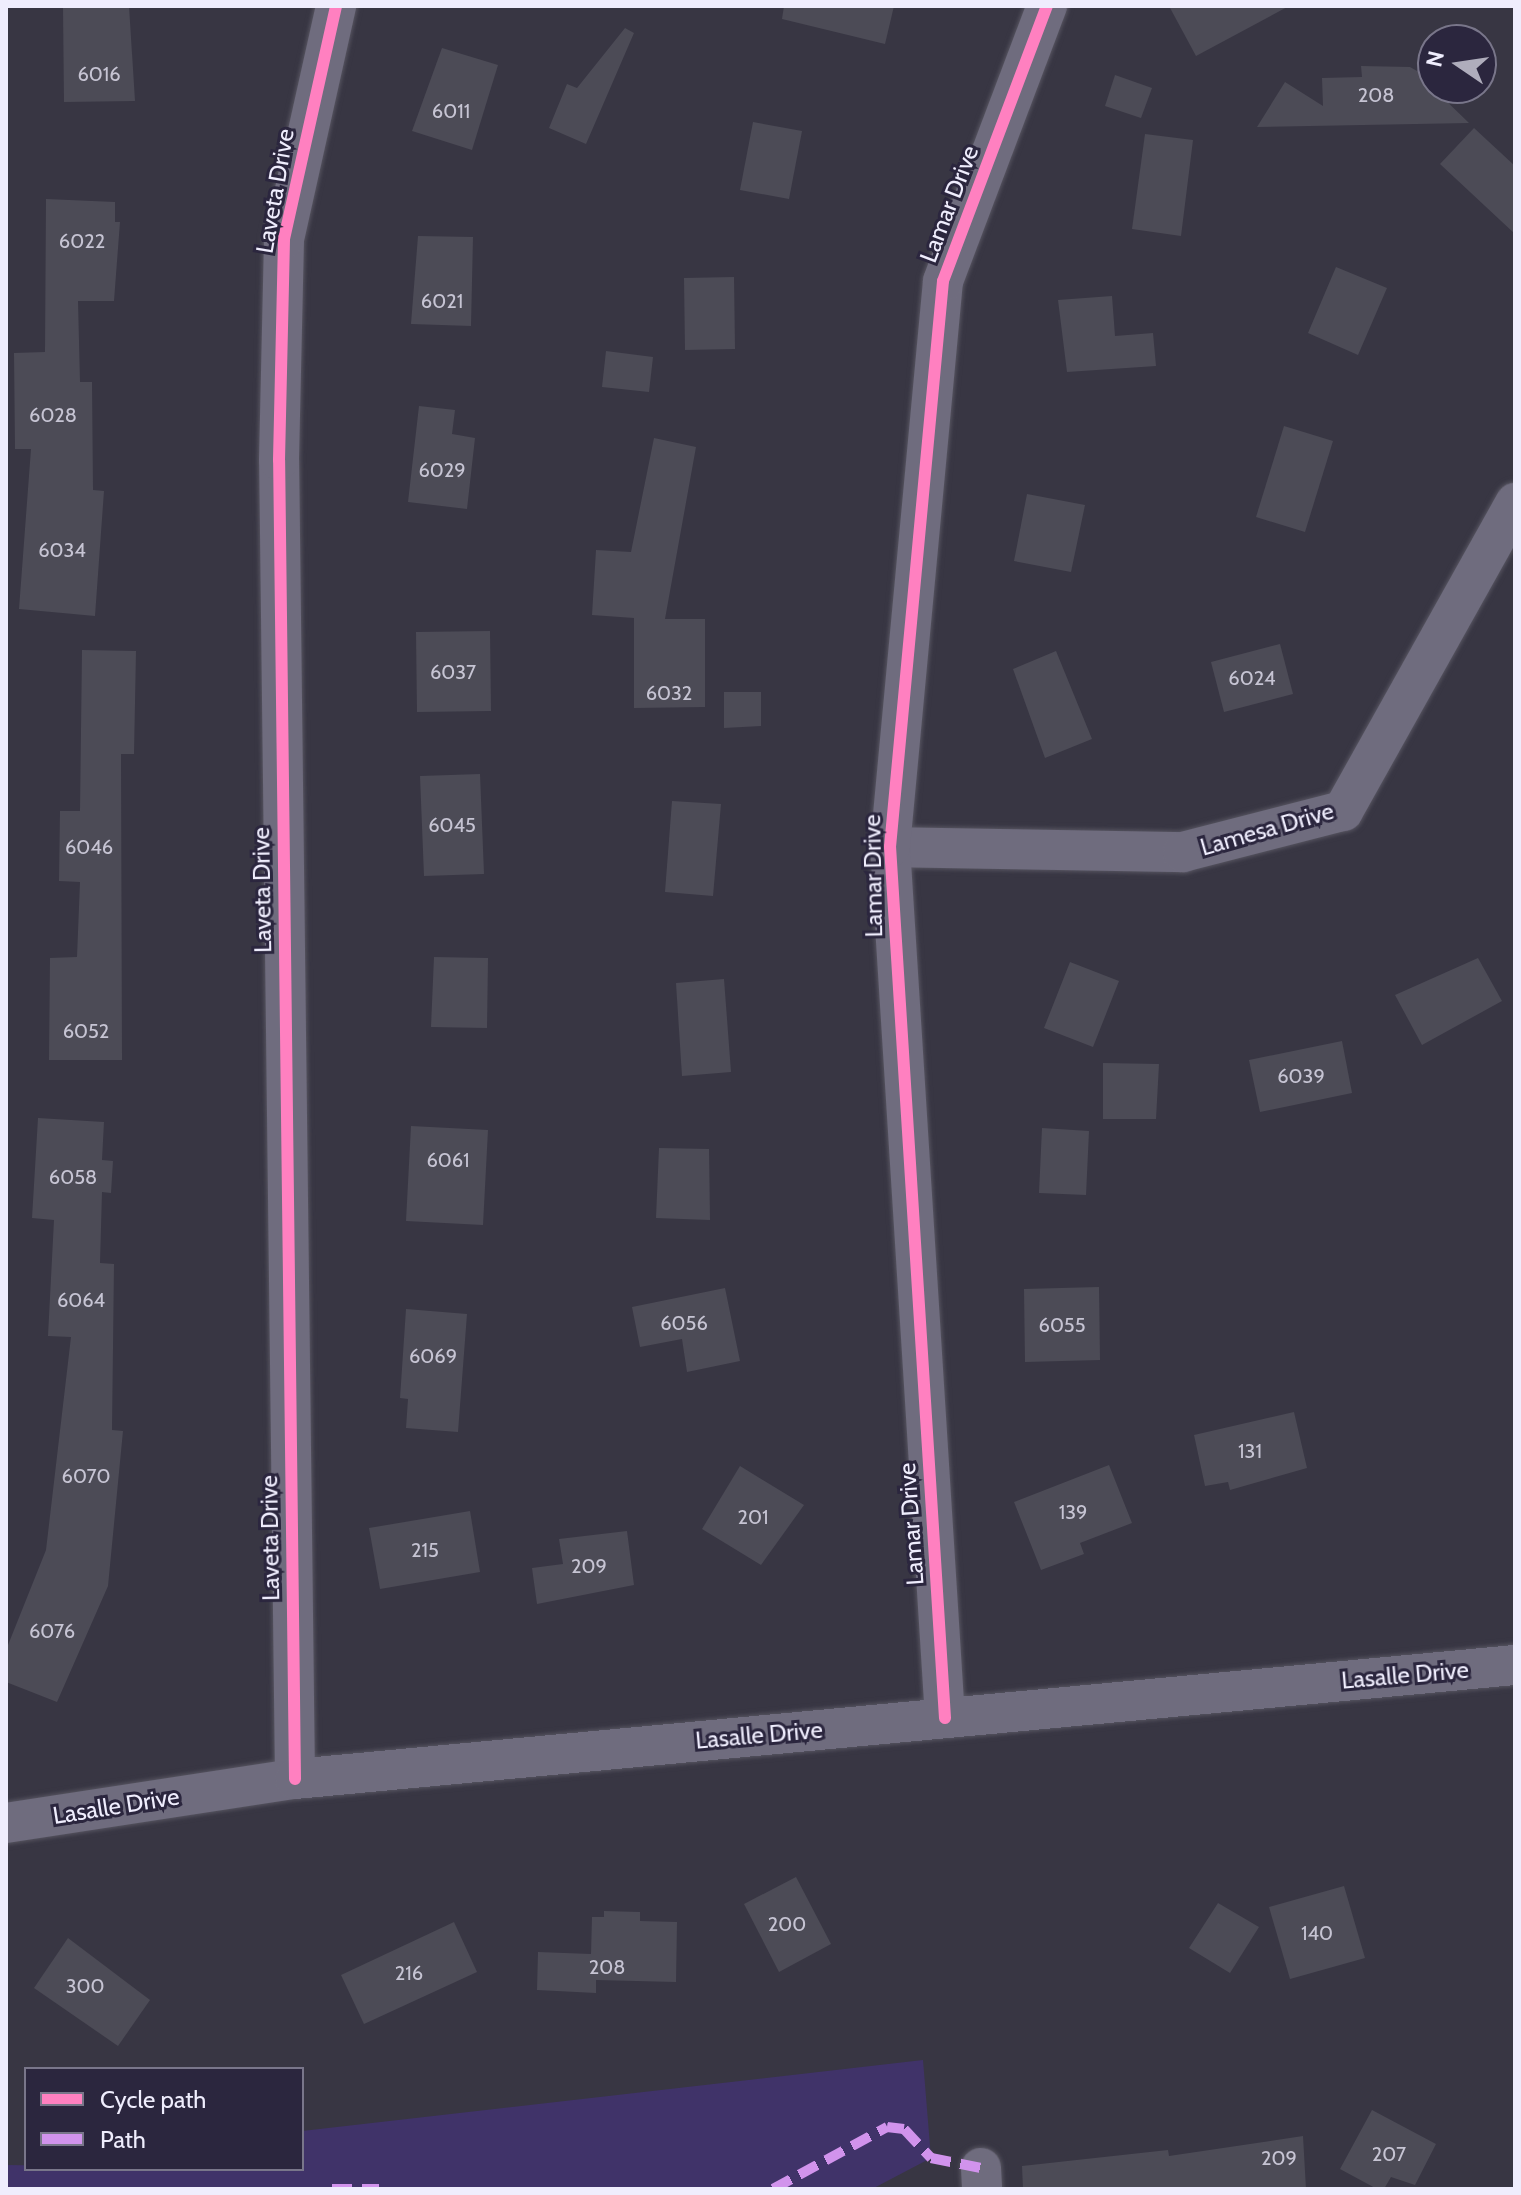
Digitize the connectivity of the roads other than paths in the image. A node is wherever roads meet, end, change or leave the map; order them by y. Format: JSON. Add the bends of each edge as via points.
{"nodes":[{"id":1,"x":336,"y":6,"type":"edge"},
{"id":2,"x":1047,"y":6,"type":"edge"},
{"id":3,"x":1515,"y":503,"type":"edge"},
{"id":4,"x":890,"y":847,"type":"junction"},
{"id":5,"x":1515,"y":1665,"type":"edge"},
{"id":6,"x":945,"y":1718,"type":"junction"},
{"id":7,"x":295,"y":1779,"type":"junction"},
{"id":8,"x":6,"y":1823,"type":"edge"}],
"edges":[{"from":1,"to":7,"type":"street","name":"Laveta Drive","via":[[284,239],[279,460]]},
{"from":2,"to":4,"type":"street","name":"Lamar Drive","via":[[943,281]]},
{"from":3,"to":4,"type":"street","name":"Lamesa Drive","via":[[1343,811],[1183,852]]},
{"from":4,"to":6,"type":"street","name":"Lamar Drive"},
{"from":5,"to":6,"type":"street","name":"Lasalle Drive"},
{"from":6,"to":7,"type":"street","name":"Lasalle Drive"},
{"from":7,"to":8,"type":"street","name":"Lasalle Drive"}]}
